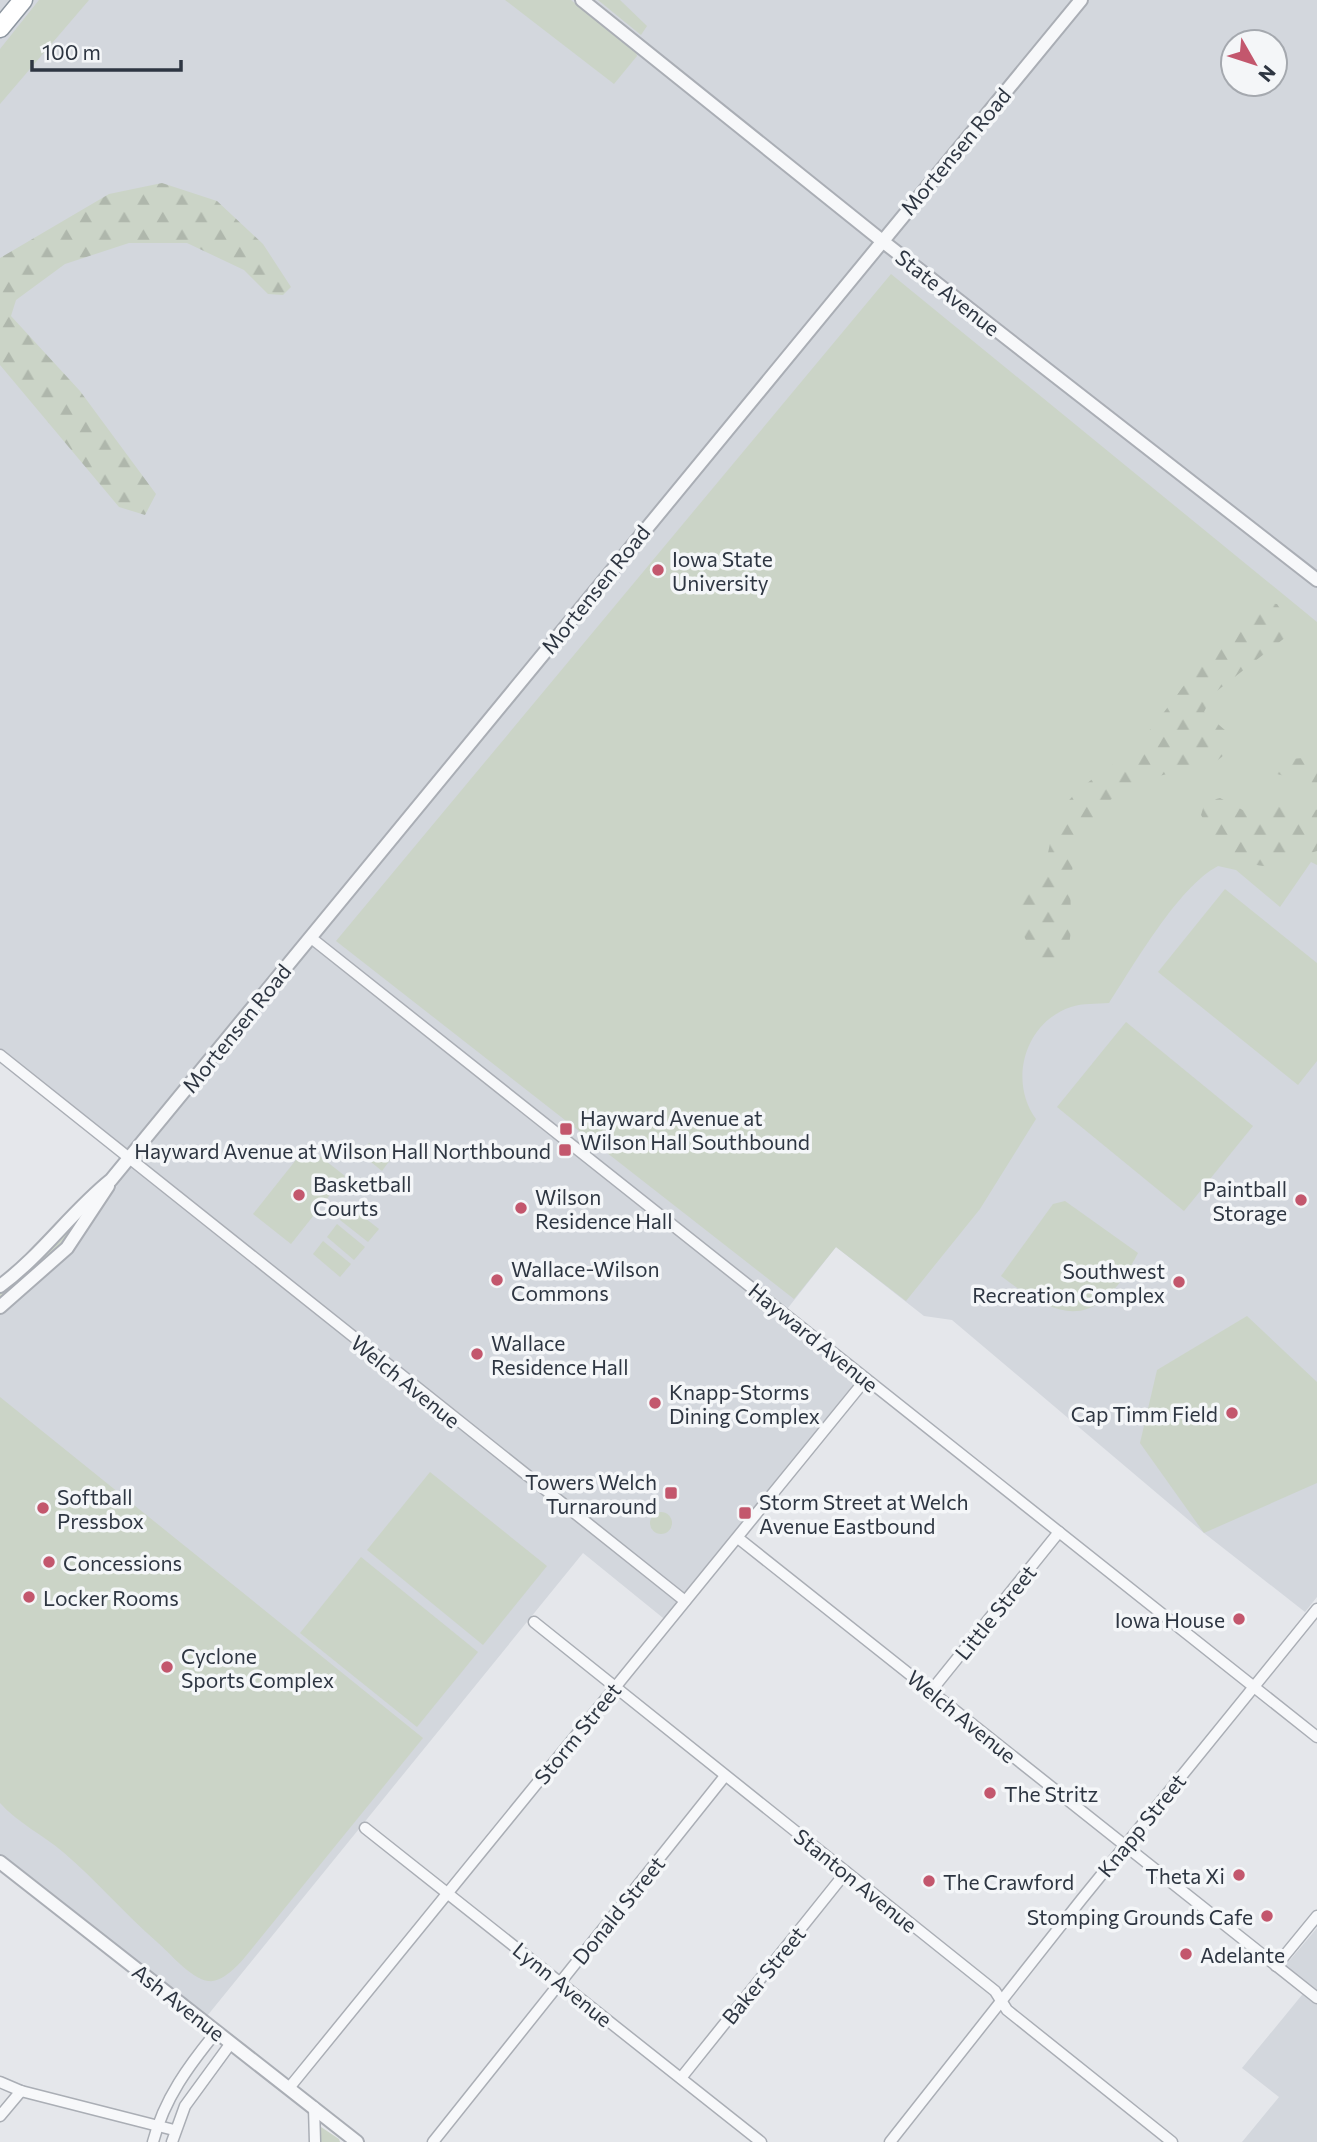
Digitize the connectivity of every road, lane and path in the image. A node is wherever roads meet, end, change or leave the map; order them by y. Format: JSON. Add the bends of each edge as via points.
{"nodes":[{"id":1,"x":23,"y":0,"type":"edge"},
{"id":2,"x":582,"y":0,"type":"edge"},
{"id":3,"x":1081,"y":0,"type":"edge"},
{"id":4,"x":0,"y":29,"type":"edge"},
{"id":5,"x":881,"y":240,"type":"junction"},
{"id":6,"x":1317,"y":580,"type":"edge"},
{"id":7,"x":310,"y":937,"type":"junction"},
{"id":8,"x":0,"y":1055,"type":"edge"},
{"id":9,"x":129,"y":1159,"type":"junction"},
{"id":10,"x":111,"y":1180,"type":"junction"},
{"id":11,"x":0,"y":1286,"type":"edge"},
{"id":12,"x":0,"y":1307,"type":"edge"},
{"id":13,"x":866,"y":1379,"type":"junction"},
{"id":14,"x":1059,"y":1532,"type":"junction"},
{"id":15,"x":738,"y":1538,"type":"junction"},
{"id":16,"x":685,"y":1601,"type":"junction"},
{"id":17,"x":1317,"y":1609,"type":"edge"},
{"id":18,"x":534,"y":1622,"type":"dead end"},
{"id":19,"x":614,"y":1687,"type":"junction"},
{"id":20,"x":1253,"y":1688,"type":"junction"},
{"id":21,"x":931,"y":1691,"type":"junction"},
{"id":22,"x":1317,"y":1737,"type":"edge"},
{"id":23,"x":725,"y":1776,"type":"junction"},
{"id":24,"x":365,"y":1828,"type":"dead end"},
{"id":25,"x":1125,"y":1846,"type":"junction"},
{"id":26,"x":0,"y":1862,"type":"edge"},
{"id":27,"x":846,"y":1872,"type":"junction"},
{"id":28,"x":448,"y":1893,"type":"junction"},
{"id":29,"x":1317,"y":1916,"type":"edge"},
{"id":30,"x":1276,"y":1966,"type":"junction"},
{"id":31,"x":560,"y":1983,"type":"junction"},
{"id":32,"x":1317,"y":1998,"type":"edge"},
{"id":33,"x":1002,"y":2003,"type":"junction"},
{"id":34,"x":217,"y":2031,"type":"junction"},
{"id":35,"x":231,"y":2043,"type":"junction"},
{"id":36,"x":681,"y":2078,"type":"junction"},
{"id":37,"x":0,"y":2082,"type":"edge"},
{"id":38,"x":289,"y":2088,"type":"junction"},
{"id":39,"x":21,"y":2091,"type":"junction"},
{"id":40,"x":313,"y":2107,"type":"junction"},
{"id":41,"x":0,"y":2116,"type":"edge"},
{"id":42,"x":157,"y":2126,"type":"junction"},
{"id":43,"x":174,"y":2130,"type":"junction"},
{"id":44,"x":153,"y":2142,"type":"edge"},
{"id":45,"x":172,"y":2142,"type":"edge"},
{"id":46,"x":315,"y":2142,"type":"edge"},
{"id":47,"x":357,"y":2142,"type":"edge"},
{"id":48,"x":433,"y":2142,"type":"edge"},
{"id":49,"x":761,"y":2142,"type":"edge"},
{"id":50,"x":890,"y":2142,"type":"edge"},
{"id":51,"x":1172,"y":2142,"type":"edge"}],
"edges":[{"from":1,"to":4,"type":"highway"},
{"from":2,"to":5,"type":"street","name":"State Avenue"},
{"from":3,"to":5,"type":"street","name":"Mortensen Road"},
{"from":5,"to":6,"type":"street","name":"State Avenue"},
{"from":5,"to":7,"type":"street","name":"Mortensen Road"},
{"from":7,"to":9,"type":"street","name":"Mortensen Road"},
{"from":7,"to":13,"type":"street","name":"Hayward Avenue"},
{"from":8,"to":9,"type":"street","name":"Welch Avenue"},
{"from":9,"to":10,"type":"street","name":"Mortensen Road"},
{"from":9,"to":16,"type":"street","name":"Welch Avenue"},
{"from":10,"to":11,"type":"street","name":"Mortensen Road"},
{"from":10,"to":12,"type":"street","name":"Mortensen Road","via":[[67,1248]]},
{"from":13,"to":14,"type":"street","name":"Hayward Avenue"},
{"from":13,"to":15,"type":"street","name":"Storm Street"},
{"from":14,"to":20,"type":"street","name":"Hayward Avenue"},
{"from":14,"to":21,"type":"street","name":"Little Street"},
{"from":15,"to":16,"type":"street","name":"Storm Street"},
{"from":15,"to":21,"type":"street","name":"Welch Avenue"},
{"from":16,"to":19,"type":"street","name":"Storm Street"},
{"from":17,"to":20,"type":"street","name":"Knapp Street"},
{"from":18,"to":19,"type":"street","name":"Stanton Avenue"},
{"from":19,"to":23,"type":"street","name":"Stanton Avenue"},
{"from":19,"to":28,"type":"street","name":"Storm Street"},
{"from":20,"to":22,"type":"street","name":"Hayward Avenue"},
{"from":20,"to":25,"type":"street","name":"Knapp Street"},
{"from":21,"to":25,"type":"street","name":"Welch Avenue"},
{"from":23,"to":27,"type":"street","name":"Stanton Avenue"},
{"from":23,"to":31,"type":"street","name":"Donald Street"},
{"from":24,"to":28,"type":"street","name":"Lynn Avenue"},
{"from":25,"to":30,"type":"street","name":"Welch Avenue"},
{"from":25,"to":33,"type":"street","name":"Knapp Street"},
{"from":26,"to":34,"type":"street","name":"Ash Avenue"},
{"from":27,"to":33,"type":"street","name":"Stanton Avenue","via":[[995,1991]]},
{"from":27,"to":36,"type":"street","name":"Baker Street"},
{"from":28,"to":31,"type":"street","name":"Lynn Avenue"},
{"from":28,"to":38,"type":"street","name":"Storm Street"},
{"from":29,"to":30,"type":"street"},
{"from":30,"to":32,"type":"street","name":"Welch Avenue"},
{"from":31,"to":36,"type":"street","name":"Lynn Avenue"},
{"from":31,"to":48,"type":"street","name":"Donald Street"},
{"from":33,"to":50,"type":"street","name":"Knapp Street"},
{"from":33,"to":51,"type":"street","name":"Stanton Avenue"},
{"from":34,"to":35,"type":"street","name":"Ash Avenue"},
{"from":34,"to":42,"type":"street","via":[[177,2084]]},
{"from":35,"to":38,"type":"street","name":"Ash Avenue"},
{"from":35,"to":43,"type":"street"},
{"from":36,"to":49,"type":"street","name":"Lynn Avenue"},
{"from":37,"to":39,"type":"street"},
{"from":38,"to":40,"type":"street","name":"Ash Avenue"},
{"from":39,"to":41,"type":"street"},
{"from":39,"to":42,"type":"street"},
{"from":40,"to":46,"type":"street"},
{"from":40,"to":47,"type":"street","name":"Ash Avenue"},
{"from":42,"to":43,"type":"street"},
{"from":42,"to":44,"type":"street"},
{"from":43,"to":45,"type":"street"}]}
